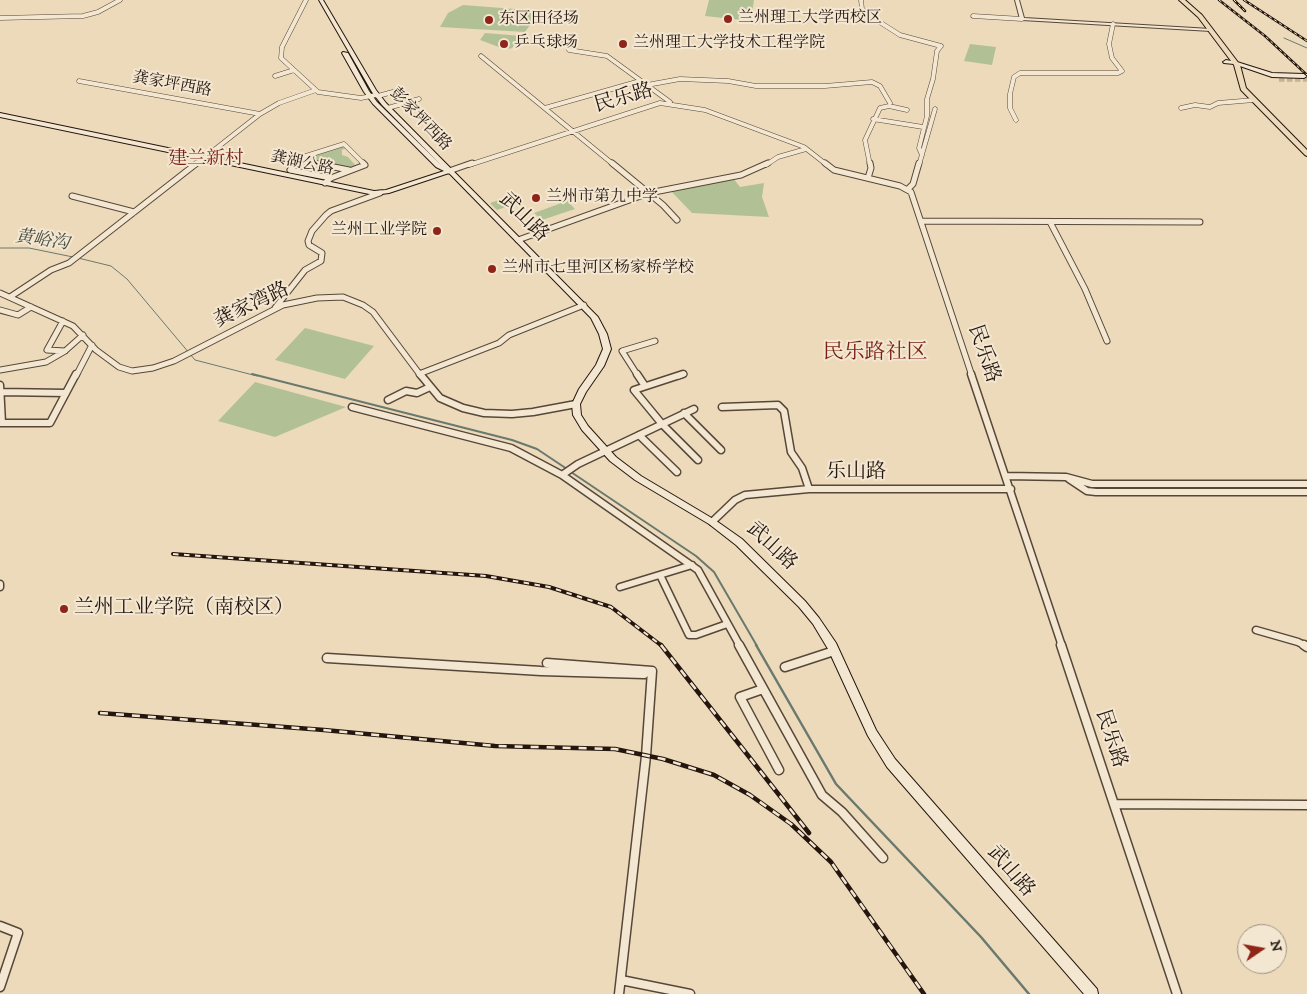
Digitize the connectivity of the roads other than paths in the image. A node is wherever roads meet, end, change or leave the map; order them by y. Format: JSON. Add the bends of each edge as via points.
{"nodes":[{"id":1,"x":120,"y":0,"type":"edge"},
{"id":2,"x":306,"y":0,"type":"edge"},
{"id":3,"x":315,"y":0,"type":"edge"},
{"id":4,"x":321,"y":0,"type":"edge"},
{"id":5,"x":861,"y":0,"type":"edge"},
{"id":6,"x":1017,"y":0,"type":"edge"},
{"id":7,"x":1176,"y":0,"type":"edge"},
{"id":8,"x":1182,"y":0,"type":"edge"},
{"id":9,"x":973,"y":16,"type":"dead end"},
{"id":10,"x":0,"y":18,"type":"edge"},
{"id":11,"x":1022,"y":19,"type":"junction"},
{"id":12,"x":1113,"y":24,"type":"junction"},
{"id":13,"x":1203,"y":29,"type":"junction"},
{"id":14,"x":1211,"y":30,"type":"junction"},
{"id":15,"x":569,"y":50,"type":"dead end"},
{"id":16,"x":481,"y":56,"type":"dead end"},
{"id":17,"x":1232,"y":64,"type":"junction"},
{"id":18,"x":294,"y":70,"type":"junction"},
{"id":19,"x":275,"y":76,"type":"dead end"},
{"id":20,"x":1304,"y":76,"type":"dead end"},
{"id":21,"x":1279,"y":79,"type":"tunnel mouth"},
{"id":22,"x":79,"y":81,"type":"dead end"},
{"id":23,"x":640,"y":81,"type":"junction"},
{"id":24,"x":647,"y":85,"type":"junction"},
{"id":25,"x":316,"y":90,"type":"junction"},
{"id":26,"x":400,"y":90,"type":"dead end"},
{"id":27,"x":378,"y":95,"type":"junction"},
{"id":28,"x":369,"y":97,"type":"junction"},
{"id":29,"x":419,"y":99,"type":"dead end"},
{"id":30,"x":1254,"y":100,"type":"junction"},
{"id":31,"x":890,"y":103,"type":"dead end"},
{"id":32,"x":673,"y":104,"type":"junction"},
{"id":33,"x":388,"y":108,"type":"junction"},
{"id":34,"x":545,"y":108,"type":"junction"},
{"id":35,"x":1181,"y":108,"type":"dead end"},
{"id":36,"x":935,"y":109,"type":"dead end"},
{"id":37,"x":907,"y":110,"type":"dead end"},
{"id":38,"x":260,"y":114,"type":"junction"},
{"id":39,"x":0,"y":115,"type":"edge"},
{"id":40,"x":873,"y":119,"type":"junction"},
{"id":41,"x":1016,"y":120,"type":"dead end"},
{"id":42,"x":924,"y":126,"type":"junction"},
{"id":43,"x":573,"y":132,"type":"junction"},
{"id":44,"x":806,"y":149,"type":"junction"},
{"id":45,"x":1307,"y":154,"type":"edge"},
{"id":46,"x":922,"y":155,"type":"junction"},
{"id":47,"x":204,"y":158,"type":"junction"},
{"id":48,"x":301,"y":161,"type":"junction"},
{"id":49,"x":350,"y":171,"type":"junction"},
{"id":50,"x":449,"y":171,"type":"junction"},
{"id":51,"x":330,"y":178,"type":"junction"},
{"id":52,"x":868,"y":178,"type":"junction"},
{"id":53,"x":325,"y":183,"type":"junction"},
{"id":54,"x":908,"y":189,"type":"junction"},
{"id":55,"x":380,"y":193,"type":"junction"},
{"id":56,"x":649,"y":193,"type":"junction"},
{"id":57,"x":72,"y":196,"type":"dead end"},
{"id":58,"x":134,"y":212,"type":"junction"},
{"id":59,"x":677,"y":220,"type":"dead end"},
{"id":60,"x":921,"y":221,"type":"junction"},
{"id":61,"x":1050,"y":222,"type":"junction"},
{"id":62,"x":1200,"y":222,"type":"dead end"},
{"id":63,"x":518,"y":240,"type":"junction"},
{"id":64,"x":0,"y":293,"type":"edge"},
{"id":65,"x":10,"y":297,"type":"junction"},
{"id":66,"x":584,"y":305,"type":"junction"},
{"id":67,"x":31,"y":307,"type":"junction"},
{"id":68,"x":0,"y":310,"type":"edge"},
{"id":69,"x":273,"y":311,"type":"junction"},
{"id":70,"x":63,"y":321,"type":"junction"},
{"id":71,"x":83,"y":335,"type":"junction"},
{"id":72,"x":655,"y":341,"type":"dead end"},
{"id":73,"x":1107,"y":341,"type":"dead end"},
{"id":74,"x":92,"y":345,"type":"junction"},
{"id":75,"x":65,"y":351,"type":"junction"},
{"id":76,"x":0,"y":370,"type":"edge"},
{"id":77,"x":420,"y":374,"type":"junction"},
{"id":78,"x":684,"y":374,"type":"dead end"},
{"id":79,"x":645,"y":386,"type":"junction"},
{"id":80,"x":430,"y":387,"type":"junction"},
{"id":81,"x":1,"y":388,"type":"edge"},
{"id":82,"x":66,"y":393,"type":"junction"},
{"id":83,"x":388,"y":400,"type":"dead end"},
{"id":84,"x":576,"y":404,"type":"junction"},
{"id":85,"x":352,"y":407,"type":"dead end"},
{"id":86,"x":722,"y":407,"type":"dead end"},
{"id":87,"x":694,"y":409,"type":"dead end"},
{"id":88,"x":684,"y":414,"type":"junction"},
{"id":89,"x":1,"y":423,"type":"edge"},
{"id":90,"x":662,"y":424,"type":"junction"},
{"id":91,"x":639,"y":435,"type":"junction"},
{"id":92,"x":722,"y":450,"type":"dead end"},
{"id":93,"x":605,"y":451,"type":"junction"},
{"id":94,"x":698,"y":460,"type":"dead end"},
{"id":95,"x":677,"y":472,"type":"dead end"},
{"id":96,"x":563,"y":474,"type":"junction"},
{"id":97,"x":1006,"y":476,"type":"junction"},
{"id":98,"x":1066,"y":476,"type":"junction"},
{"id":99,"x":1259,"y":484,"type":"junction"},
{"id":100,"x":1307,"y":484,"type":"edge"},
{"id":101,"x":809,"y":489,"type":"junction"},
{"id":102,"x":1011,"y":489,"type":"junction"},
{"id":103,"x":1264,"y":492,"type":"junction"},
{"id":104,"x":1307,"y":492,"type":"edge"},
{"id":105,"x":712,"y":522,"type":"junction"},
{"id":106,"x":692,"y":566,"type":"junction"},
{"id":107,"x":660,"y":575,"type":"junction"},
{"id":108,"x":620,"y":587,"type":"dead end"},
{"id":109,"x":727,"y":624,"type":"junction"},
{"id":110,"x":1256,"y":630,"type":"dead end"},
{"id":111,"x":1307,"y":647,"type":"edge"},
{"id":112,"x":834,"y":651,"type":"junction"},
{"id":113,"x":327,"y":658,"type":"dead end"},
{"id":114,"x":547,"y":663,"type":"dead end"},
{"id":115,"x":785,"y":667,"type":"dead end"},
{"id":116,"x":652,"y":674,"type":"junction"},
{"id":117,"x":763,"y":689,"type":"junction"},
{"id":118,"x":779,"y":770,"type":"dead end"},
{"id":119,"x":1114,"y":804,"type":"junction"},
{"id":120,"x":1307,"y":805,"type":"edge"},
{"id":121,"x":883,"y":858,"type":"dead end"},
{"id":122,"x":0,"y":926,"type":"edge"},
{"id":123,"x":621,"y":980,"type":"junction"},
{"id":124,"x":0,"y":987,"type":"edge"},
{"id":125,"x":619,"y":994,"type":"edge"},
{"id":126,"x":690,"y":994,"type":"edge"},
{"id":127,"x":1092,"y":994,"type":"edge"},
{"id":128,"x":1177,"y":994,"type":"edge"}],
"edges":[{"from":1,"to":10,"type":"street","via":[[83,16]]},
{"from":2,"to":18,"type":"street","via":[[280,53]]},
{"from":3,"to":28,"type":"main road","name":"彭家坪西路"},
{"from":4,"to":27,"type":"main road","name":"彭家坪西路"},
{"from":5,"to":42,"type":"street","via":[[866,14],[883,26],[941,46],[926,99]]},
{"from":6,"to":11,"type":"street"},
{"from":7,"to":13,"type":"highway"},
{"from":8,"to":14,"type":"highway"},
{"from":9,"to":11,"type":"street"},
{"from":11,"to":12,"type":"street"},
{"from":12,"to":13,"type":"street"},
{"from":12,"to":41,"type":"street","via":[[1109,44],[1112,58],[1122,72],[1020,73],[1014,77],[1010,94],[1010,108]]},
{"from":13,"to":14,"type":"street"},
{"from":13,"to":17,"type":"highway"},
{"from":14,"to":17,"type":"highway"},
{"from":15,"to":23,"type":"street","via":[[607,56]]},
{"from":16,"to":34,"type":"street"},
{"from":17,"to":20,"type":"main road","via":[[1272,75]]},
{"from":17,"to":21,"type":"main road"},
{"from":17,"to":30,"type":"highway","via":[[1242,86]]},
{"from":18,"to":19,"type":"street"},
{"from":18,"to":25,"type":"street"},
{"from":22,"to":38,"type":"street","name":"龚家坪西路"},
{"from":23,"to":24,"type":"street"},
{"from":23,"to":34,"type":"street"},
{"from":24,"to":31,"type":"street","via":[[680,79],[756,86],[872,82],[880,86]]},
{"from":24,"to":32,"type":"street"},
{"from":25,"to":28,"type":"street","via":[[325,94]]},
{"from":25,"to":38,"type":"street","via":[[278,103]]},
{"from":26,"to":27,"type":"street"},
{"from":27,"to":28,"type":"street"},
{"from":27,"to":33,"type":"main road","name":"彭家坪西路"},
{"from":28,"to":50,"type":"main road","name":"彭家坪西路","via":[[438,166]]},
{"from":29,"to":33,"type":"street"},
{"from":30,"to":35,"type":"street"},
{"from":30,"to":45,"type":"highway"},
{"from":32,"to":43,"type":"street","name":"民乐路","via":[[653,103]]},
{"from":32,"to":44,"type":"street","name":"民乐路","via":[[705,110]]},
{"from":33,"to":50,"type":"main road","name":"彭家坪西路"},
{"from":34,"to":43,"type":"street"},
{"from":36,"to":46,"type":"street"},
{"from":37,"to":40,"type":"street","via":[[884,106]]},
{"from":38,"to":47,"type":"street"},
{"from":39,"to":47,"type":"main road","name":"龚湖公路"},
{"from":40,"to":42,"type":"street"},
{"from":40,"to":52,"type":"street","via":[[865,140],[871,168]]},
{"from":42,"to":46,"type":"street","via":[[919,148]]},
{"from":43,"to":50,"type":"street","name":"民乐路"},
{"from":43,"to":56,"type":"street"},
{"from":44,"to":52,"type":"street","name":"民乐路","via":[[834,170]]},
{"from":44,"to":56,"type":"street","via":[[778,157],[761,168],[741,174]]},
{"from":46,"to":54,"type":"street","via":[[913,184]]},
{"from":47,"to":53,"type":"main road","name":"龚湖公路"},
{"from":47,"to":58,"type":"street"},
{"from":48,"to":49,"type":"street"},
{"from":48,"to":49,"type":"street","via":[[306,156],[344,144],[365,165]]},
{"from":48,"to":51,"type":"street","via":[[290,170]]},
{"from":49,"to":51,"type":"street"},
{"from":50,"to":55,"type":"main road","name":"龚湖公路"},
{"from":50,"to":63,"type":"main road","name":"武山路"},
{"from":51,"to":53,"type":"street"},
{"from":52,"to":54,"type":"street","name":"民乐路"},
{"from":53,"to":55,"type":"main road","name":"龚湖公路"},
{"from":54,"to":60,"type":"street","name":"民乐路"},
{"from":55,"to":69,"type":"street","via":[[326,215],[308,241],[322,253],[321,261],[305,270]]},
{"from":56,"to":59,"type":"street"},
{"from":56,"to":63,"type":"street"},
{"from":57,"to":58,"type":"street"},
{"from":58,"to":65,"type":"street","via":[[69,263],[51,270]]},
{"from":60,"to":61,"type":"street"},
{"from":60,"to":97,"type":"street","name":"民乐路"},
{"from":61,"to":62,"type":"street"},
{"from":61,"to":73,"type":"street","via":[[1085,289]]},
{"from":63,"to":66,"type":"main road","name":"武山路"},
{"from":64,"to":65,"type":"street","name":"龚家湾路"},
{"from":65,"to":67,"type":"street","name":"龚家湾路"},
{"from":66,"to":77,"type":"street"},
{"from":66,"to":84,"type":"main road","name":"武山路","via":[[600,325],[606,349],[600,366]]},
{"from":67,"to":68,"type":"street","via":[[18,315]]},
{"from":67,"to":70,"type":"street","name":"龚家湾路"},
{"from":69,"to":74,"type":"street","name":"龚家湾路","via":[[164,366],[132,371],[119,367]]},
{"from":69,"to":77,"type":"street","name":"龚家湾路","via":[[296,301],[317,298],[354,300],[377,317]]},
{"from":70,"to":71,"type":"street","name":"龚家湾路"},
{"from":70,"to":75,"type":"street","via":[[47,350]]},
{"from":71,"to":74,"type":"street","name":"龚家湾路"},
{"from":71,"to":75,"type":"street"},
{"from":72,"to":79,"type":"street","via":[[622,351]]},
{"from":74,"to":82,"type":"street"},
{"from":75,"to":76,"type":"street","via":[[46,362]]},
{"from":77,"to":80,"type":"street","name":"龚家湾路"},
{"from":78,"to":79,"type":"street"},
{"from":79,"to":90,"type":"street","via":[[634,390]]},
{"from":80,"to":83,"type":"street","via":[[417,393],[406,391]]},
{"from":80,"to":84,"type":"street","name":"龚家湾路","via":[[440,398],[484,413],[533,412]]},
{"from":81,"to":82,"type":"street"},
{"from":81,"to":89,"type":"street"},
{"from":82,"to":89,"type":"street","via":[[50,423]]},
{"from":84,"to":93,"type":"main road","name":"武山路","via":[[577,415],[585,428]]},
{"from":85,"to":96,"type":"street","via":[[511,448]]},
{"from":86,"to":101,"type":"street","via":[[778,405],[784,411],[791,452],[802,468]]},
{"from":87,"to":88,"type":"street"},
{"from":88,"to":90,"type":"street"},
{"from":88,"to":92,"type":"street"},
{"from":90,"to":91,"type":"street"},
{"from":90,"to":94,"type":"street"},
{"from":91,"to":93,"type":"street"},
{"from":91,"to":95,"type":"street"},
{"from":93,"to":96,"type":"street"},
{"from":93,"to":105,"type":"main road","name":"武山路","via":[[638,478]]},
{"from":96,"to":106,"type":"street"},
{"from":97,"to":98,"type":"street"},
{"from":97,"to":102,"type":"street","name":"民乐路"},
{"from":98,"to":99,"type":"street","via":[[1092,484]]},
{"from":98,"to":103,"type":"street","via":[[1082,488],[1096,492]]},
{"from":99,"to":100,"type":"street"},
{"from":99,"to":103,"type":"street"},
{"from":101,"to":102,"type":"street","name":"乐山路"},
{"from":101,"to":105,"type":"street","name":"乐山路","via":[[745,495]]},
{"from":102,"to":119,"type":"street","name":"民乐路"},
{"from":103,"to":104,"type":"street"},
{"from":105,"to":112,"type":"main road","name":"武山路","via":[[752,553],[802,604]]},
{"from":106,"to":107,"type":"street"},
{"from":106,"to":109,"type":"street","via":[[698,570]]},
{"from":107,"to":108,"type":"street"},
{"from":107,"to":109,"type":"street","via":[[689,635]]},
{"from":109,"to":117,"type":"street"},
{"from":110,"to":111,"type":"street"},
{"from":112,"to":115,"type":"street"},
{"from":112,"to":127,"type":"main road","name":"武山路","via":[[872,732],[891,763]]},
{"from":113,"to":116,"type":"street"},
{"from":114,"to":116,"type":"street","via":[[652,671]]},
{"from":116,"to":123,"type":"street"},
{"from":117,"to":118,"type":"street","via":[[740,697]]},
{"from":117,"to":121,"type":"street","via":[[822,796],[842,812]]},
{"from":119,"to":120,"type":"street"},
{"from":119,"to":128,"type":"street","name":"民乐路"},
{"from":122,"to":124,"type":"street","via":[[18,933]]},
{"from":123,"to":125,"type":"street"},
{"from":123,"to":126,"type":"street"}]}
